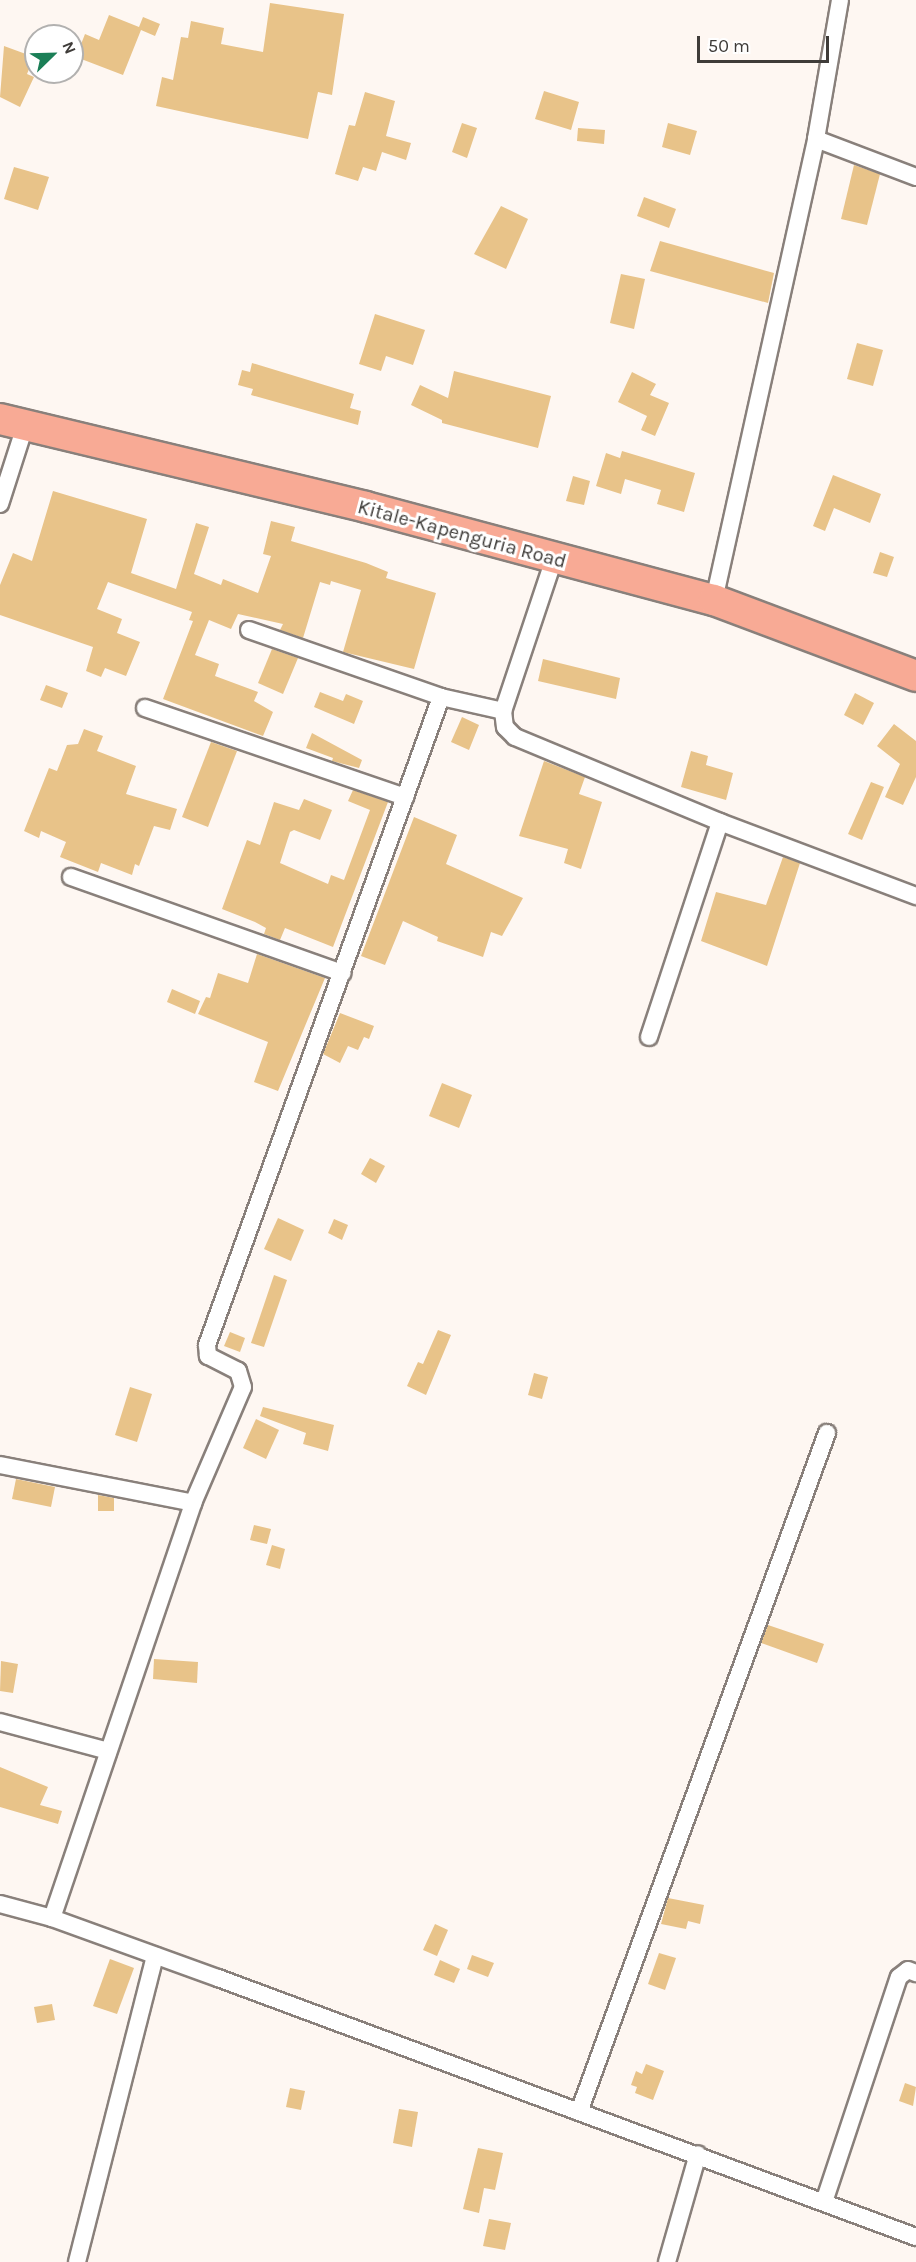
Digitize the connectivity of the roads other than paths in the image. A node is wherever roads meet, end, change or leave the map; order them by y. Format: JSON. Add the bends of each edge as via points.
{"nodes":[{"id":1,"x":840,"y":0,"type":"edge"},
{"id":2,"x":816,"y":139,"type":"junction"},
{"id":3,"x":916,"y":177,"type":"edge"},
{"id":4,"x":12,"y":423,"type":"edge"},
{"id":5,"x":0,"y":504,"type":"edge"},
{"id":6,"x":554,"y":559,"type":"junction"},
{"id":7,"x":714,"y":600,"type":"junction"},
{"id":8,"x":249,"y":630,"type":"dead end"},
{"id":9,"x":916,"y":676,"type":"edge"},
{"id":10,"x":441,"y":697,"type":"junction"},
{"id":11,"x":145,"y":708,"type":"dead end"},
{"id":12,"x":503,"y":711,"type":"junction"},
{"id":13,"x":405,"y":797,"type":"junction"},
{"id":14,"x":720,"y":822,"type":"junction"},
{"id":15,"x":70,"y":877,"type":"dead end"},
{"id":16,"x":916,"y":896,"type":"edge"},
{"id":17,"x":342,"y":973,"type":"junction"},
{"id":18,"x":649,"y":1037,"type":"dead end"},
{"id":19,"x":827,"y":1433,"type":"dead end"},
{"id":20,"x":0,"y":1465,"type":"edge"},
{"id":21,"x":193,"y":1503,"type":"junction"},
{"id":22,"x":0,"y":1722,"type":"edge"},
{"id":23,"x":108,"y":1752,"type":"junction"},
{"id":24,"x":0,"y":1904,"type":"edge"},
{"id":25,"x":52,"y":1918,"type":"junction"},
{"id":26,"x":154,"y":1956,"type":"junction"},
{"id":27,"x":916,"y":1973,"type":"edge"},
{"id":28,"x":579,"y":2112,"type":"junction"},
{"id":29,"x":698,"y":2154,"type":"junction"},
{"id":30,"x":824,"y":2202,"type":"junction"},
{"id":31,"x":916,"y":2237,"type":"edge"},
{"id":32,"x":77,"y":2262,"type":"edge"},
{"id":33,"x":667,"y":2262,"type":"edge"}],
"edges":[{"from":1,"to":2,"type":"street"},
{"from":2,"to":3,"type":"street"},
{"from":2,"to":7,"type":"street"},
{"from":4,"to":5,"type":"street"},
{"from":4,"to":6,"type":"highway","name":"Kitale-Kapenguria Road","via":[[366,507]]},
{"from":6,"to":7,"type":"highway","name":"Kitale-Kapenguria Road"},
{"from":6,"to":12,"type":"street"},
{"from":7,"to":9,"type":"highway","name":"Kitale-Kapenguria Road"},
{"from":8,"to":10,"type":"street"},
{"from":10,"to":12,"type":"street"},
{"from":10,"to":13,"type":"street"},
{"from":11,"to":13,"type":"street"},
{"from":12,"to":14,"type":"street","via":[[504,728],[515,737]]},
{"from":13,"to":17,"type":"street"},
{"from":14,"to":16,"type":"street"},
{"from":14,"to":18,"type":"street"},
{"from":15,"to":17,"type":"street"},
{"from":17,"to":21,"type":"street","via":[[207,1345],[208,1356],[238,1371],[243,1387]]},
{"from":19,"to":28,"type":"street"},
{"from":20,"to":21,"type":"street"},
{"from":21,"to":23,"type":"street"},
{"from":22,"to":23,"type":"street"},
{"from":23,"to":25,"type":"street"},
{"from":24,"to":25,"type":"street"},
{"from":25,"to":26,"type":"street"},
{"from":26,"to":28,"type":"street"},
{"from":26,"to":32,"type":"street"},
{"from":27,"to":30,"type":"street","via":[[909,1970],[899,1977]]},
{"from":28,"to":29,"type":"street"},
{"from":29,"to":30,"type":"street"},
{"from":29,"to":33,"type":"street"},
{"from":30,"to":31,"type":"street"}]}
